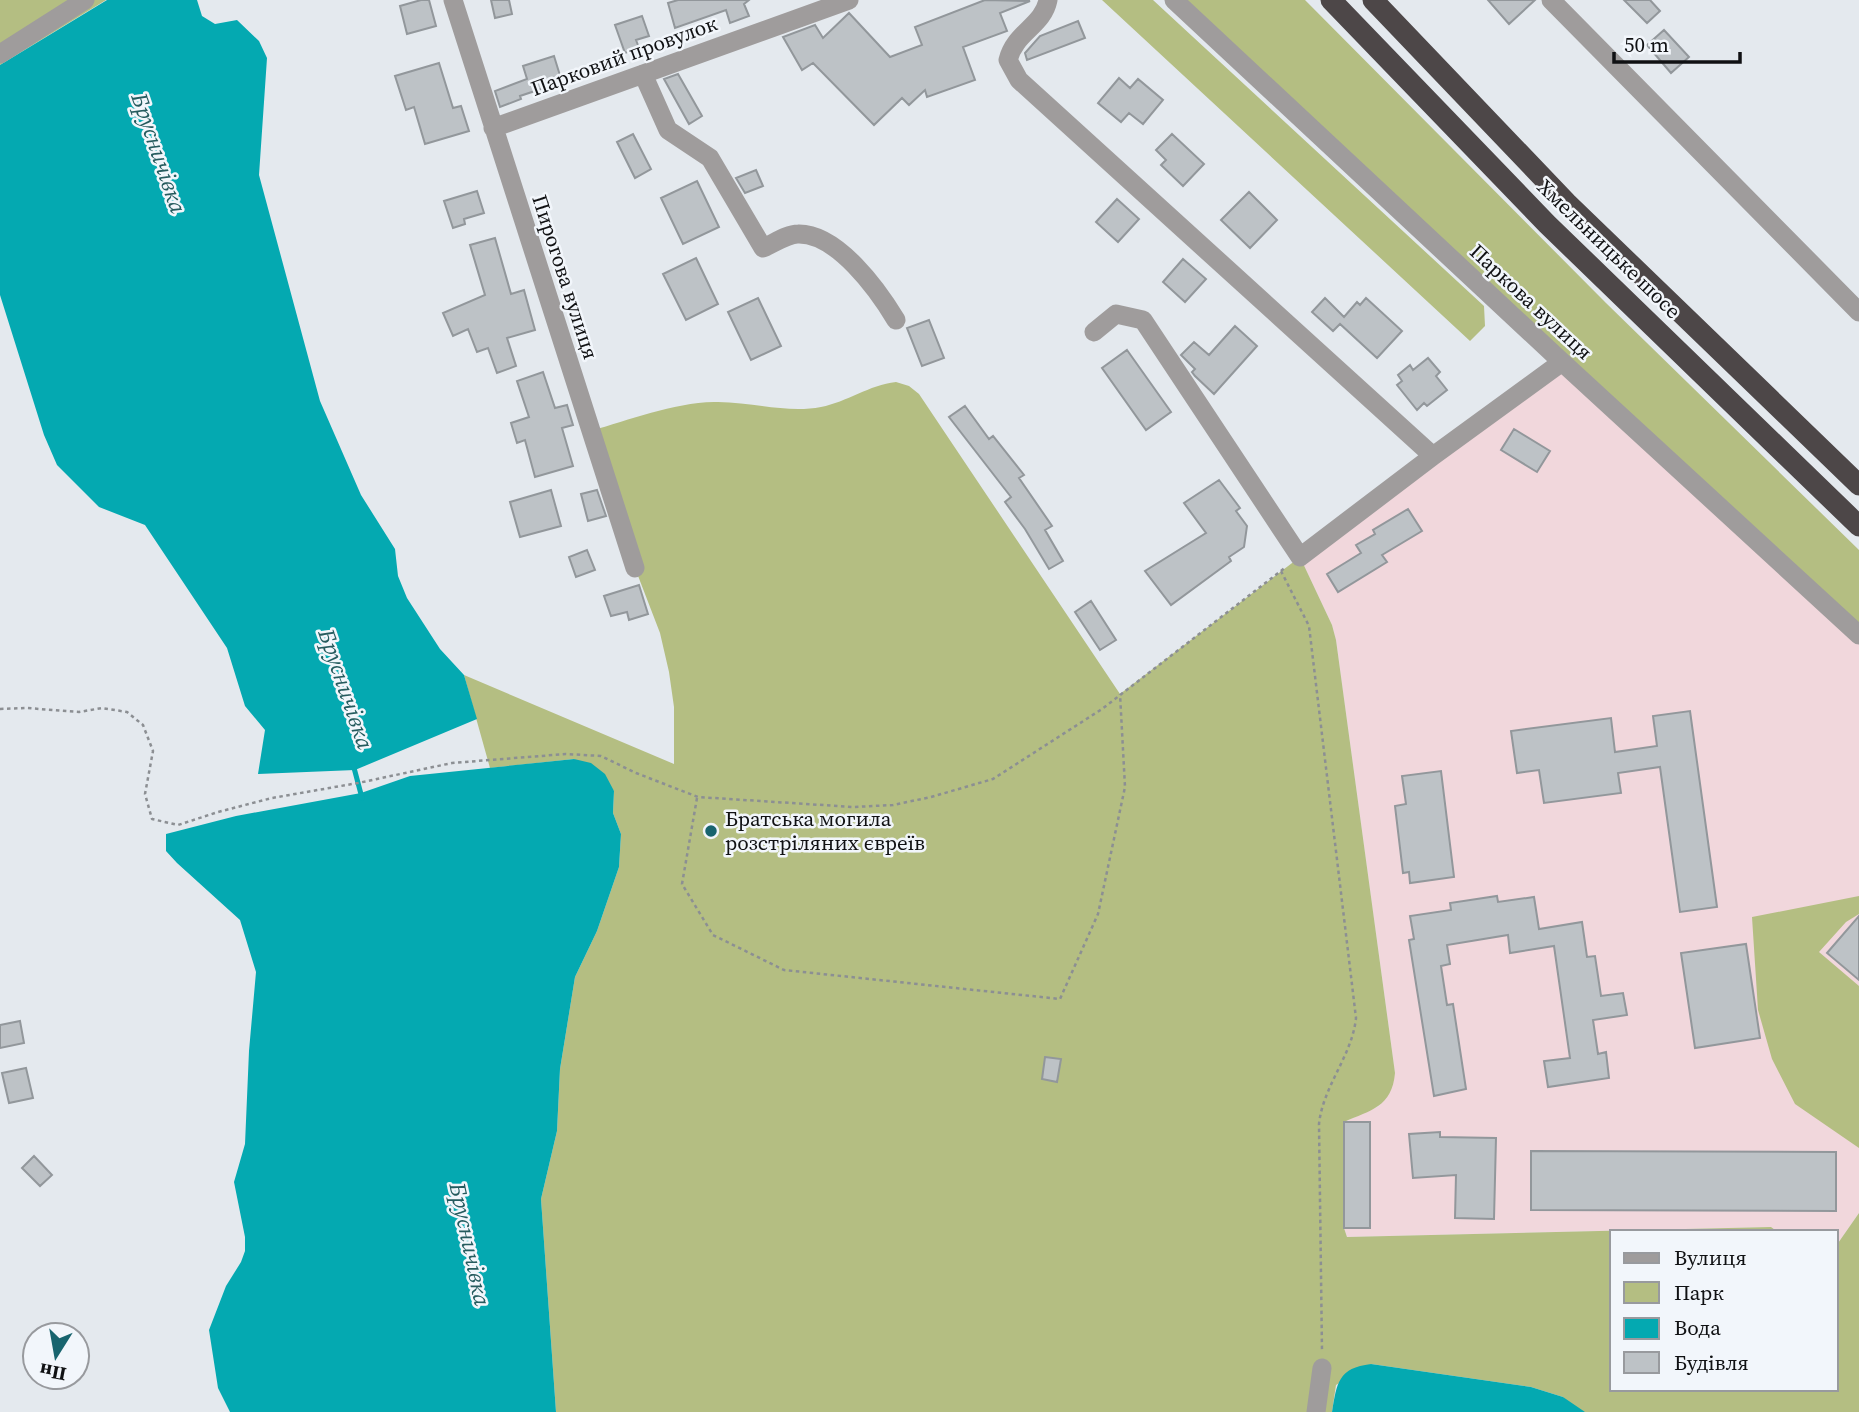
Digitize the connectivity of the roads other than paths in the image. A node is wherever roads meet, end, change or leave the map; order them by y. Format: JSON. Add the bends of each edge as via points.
{"nodes":[{"id":1,"x":85,"y":0,"type":"edge"},
{"id":2,"x":453,"y":0,"type":"edge"},
{"id":3,"x":849,"y":0,"type":"edge"},
{"id":4,"x":1048,"y":0,"type":"edge"},
{"id":5,"x":1174,"y":0,"type":"edge"},
{"id":6,"x":1331,"y":0,"type":"edge"},
{"id":7,"x":1373,"y":0,"type":"edge"},
{"id":8,"x":1551,"y":0,"type":"edge"},
{"id":9,"x":0,"y":54,"type":"edge"},
{"id":10,"x":643,"y":74,"type":"junction"},
{"id":11,"x":493,"y":128,"type":"junction"},
{"id":12,"x":1859,"y":312,"type":"edge"},
{"id":13,"x":897,"y":320,"type":"dead end"},
{"id":14,"x":1094,"y":332,"type":"dead end"},
{"id":15,"x":1562,"y":362,"type":"junction"},
{"id":16,"x":1433,"y":456,"type":"junction"},
{"id":17,"x":1859,"y":485,"type":"edge"},
{"id":18,"x":1859,"y":526,"type":"edge"},
{"id":19,"x":635,"y":568,"type":"dead end"},
{"id":20,"x":1859,"y":635,"type":"edge"},
{"id":21,"x":1322,"y":1368,"type":"road end"},
{"id":22,"x":1316,"y":1412,"type":"edge"}],
"edges":[{"from":1,"to":9,"type":"street"},
{"from":2,"to":11,"type":"street","name":"Пирогова вулиця"},
{"from":3,"to":10,"type":"street","name":"Парковий провулок"},
{"from":4,"to":16,"type":"street","via":[[1042,16],[1012,46],[1008,60],[1019,80]]},
{"from":5,"to":15,"type":"street","name":"Паркова вулиця"},
{"from":6,"to":18,"type":"highway","name":"Хмельницьке шосе","via":[[1547,224]]},
{"from":7,"to":17,"type":"highway","name":"Хмельницьке шосе","via":[[1567,203]]},
{"from":8,"to":12,"type":"street"},
{"from":10,"to":11,"type":"street","name":"Парковий провулок"},
{"from":10,"to":13,"type":"street","via":[[668,130],[710,158],[763,248],[796,234],[823,239],[881,295]]},
{"from":11,"to":19,"type":"street","name":"Пирогова вулиця"},
{"from":14,"to":16,"type":"street","via":[[1116,314],[1143,320],[1300,557]]},
{"from":15,"to":16,"type":"street"},
{"from":15,"to":20,"type":"street","name":"Паркова вулиця"},
{"from":21,"to":22,"type":"street"}]}
